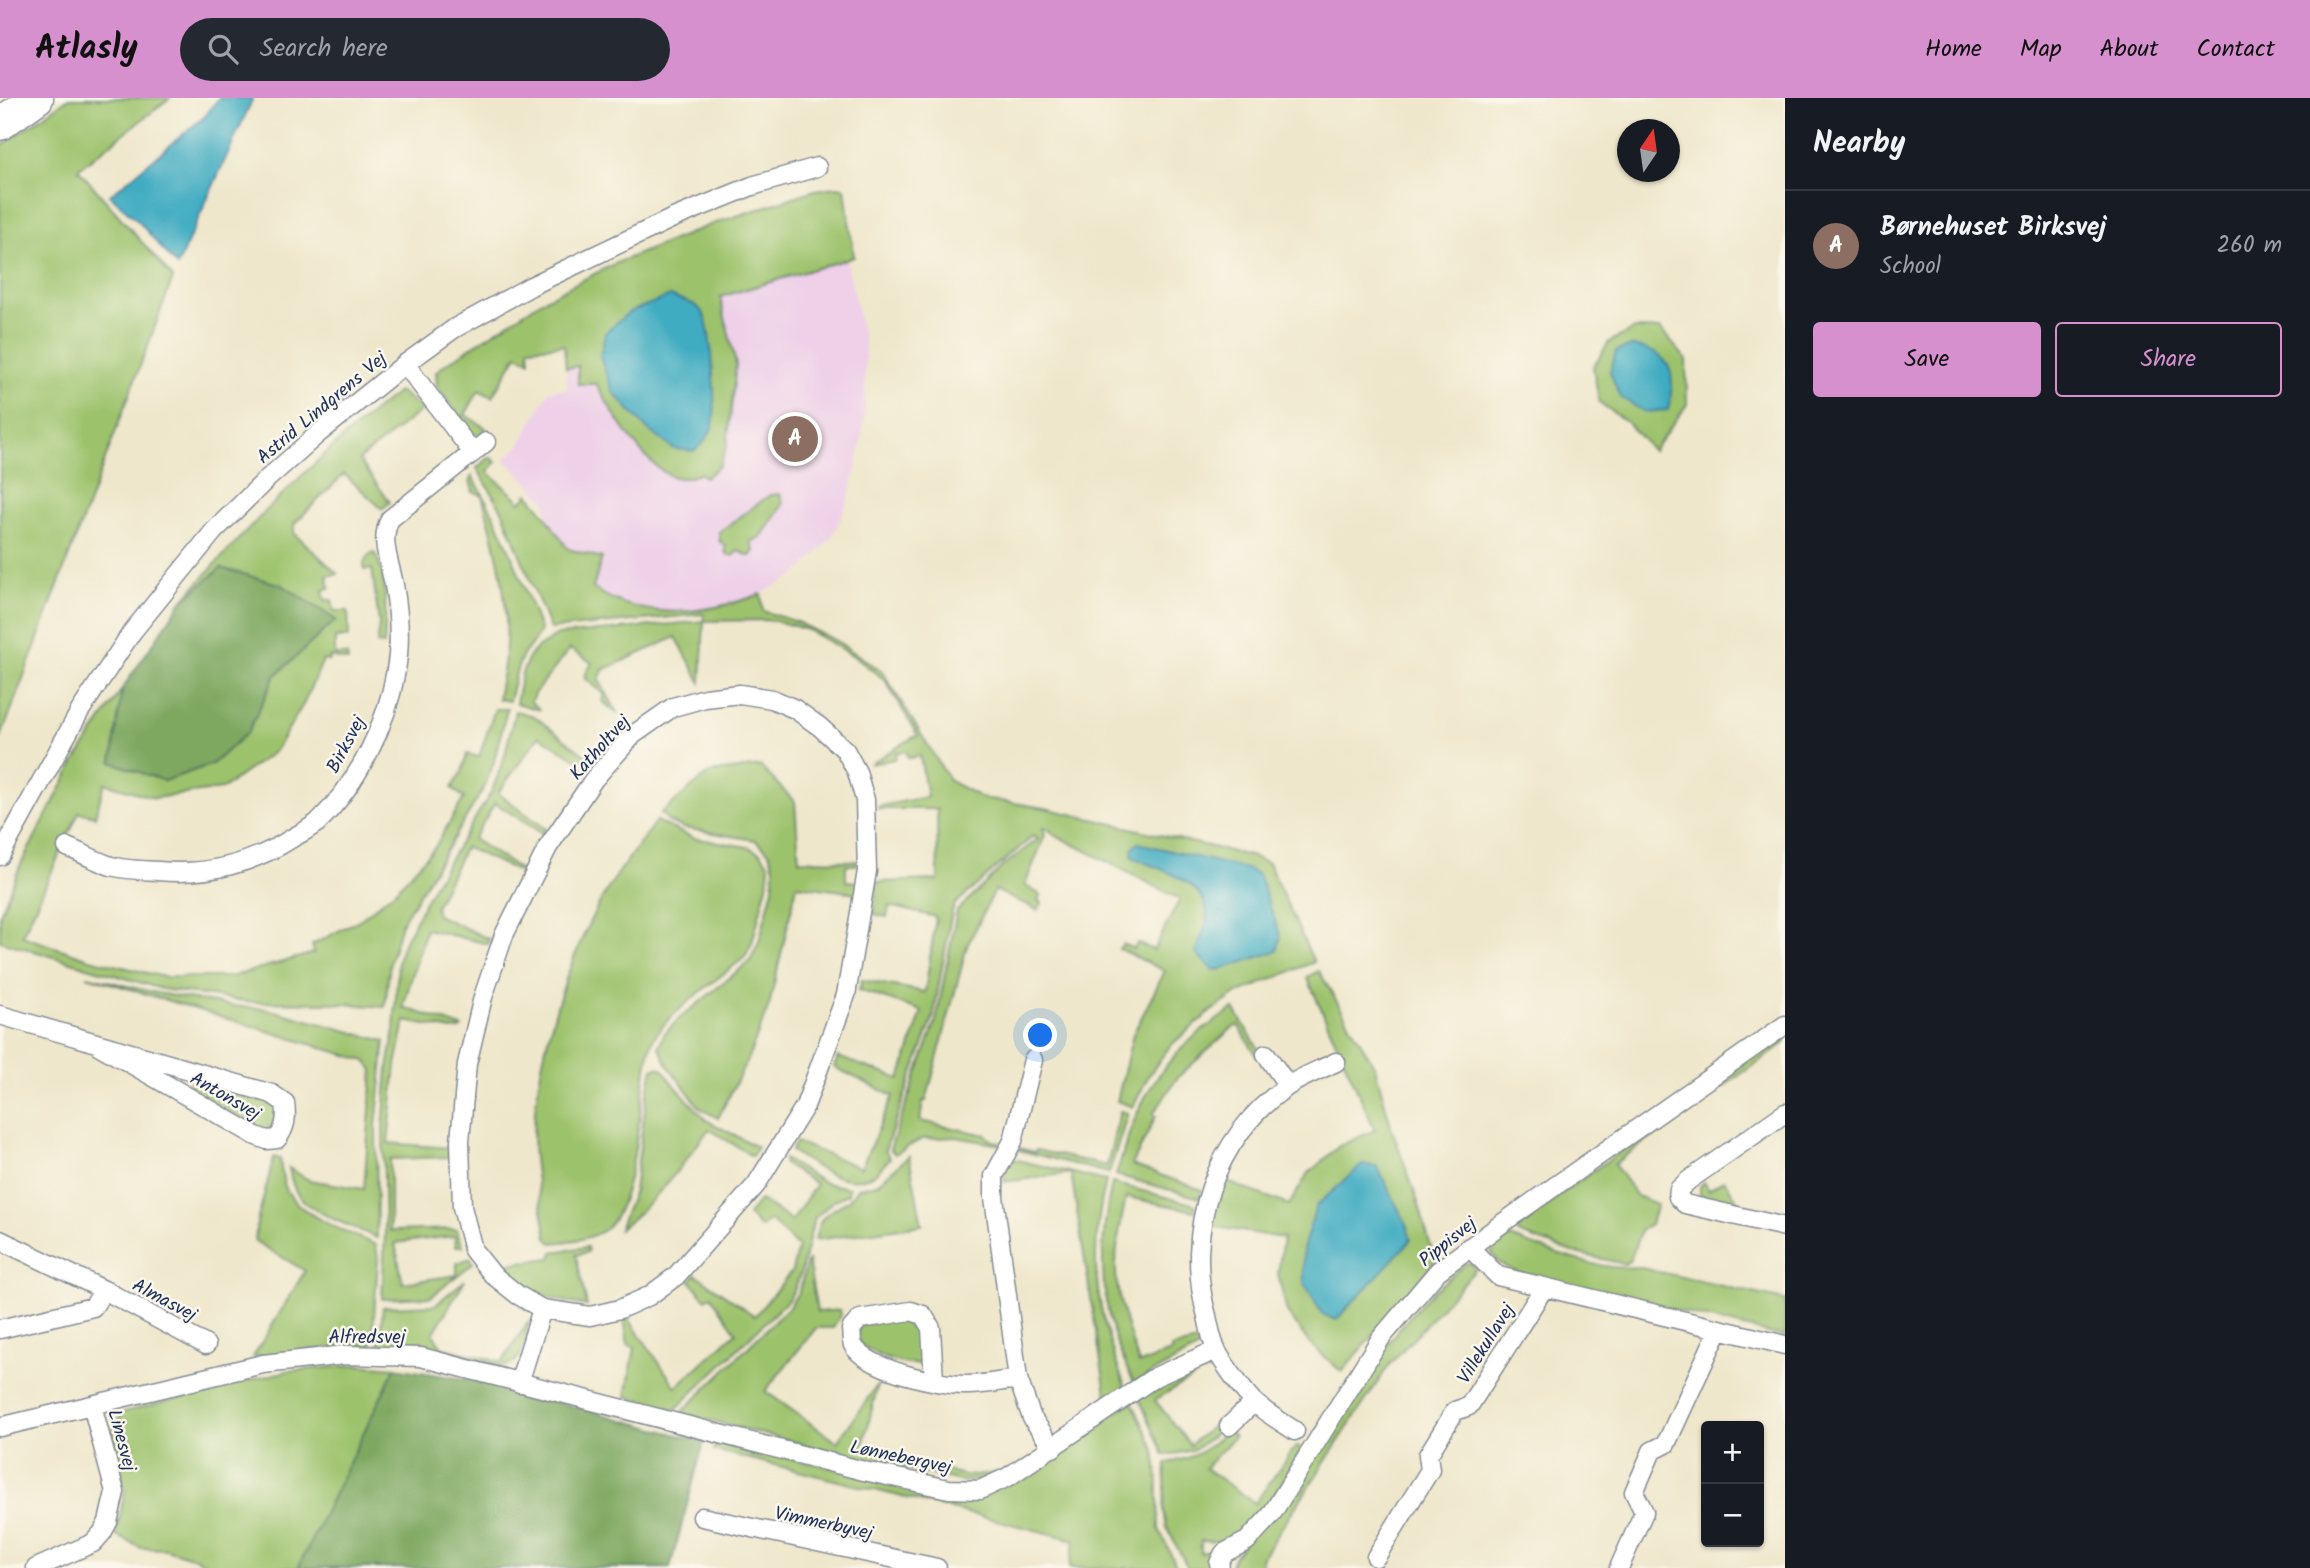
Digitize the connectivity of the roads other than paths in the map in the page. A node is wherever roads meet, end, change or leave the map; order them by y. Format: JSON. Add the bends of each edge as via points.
{"nodes":[{"id":1,"x":37,"y":98,"type":"edge"},
{"id":2,"x":0,"y":124,"type":"edge"},
{"id":3,"x":817,"y":167,"type":"dead end"},
{"id":4,"x":405,"y":364,"type":"junction"},
{"id":5,"x":67,"y":847,"type":"dead end"},
{"id":6,"x":0,"y":856,"type":"edge"},
{"id":7,"x":0,"y":1015,"type":"edge"},
{"id":8,"x":1785,"y":1025,"type":"edge"},
{"id":9,"x":99,"y":1045,"type":"junction"},
{"id":10,"x":1266,"y":1054,"type":"dead end"},
{"id":11,"x":1033,"y":1060,"type":"dead end"},
{"id":12,"x":1336,"y":1062,"type":"dead end"},
{"id":13,"x":1288,"y":1086,"type":"junction"},
{"id":14,"x":1785,"y":1112,"type":"edge"},
{"id":15,"x":1785,"y":1227,"type":"edge"},
{"id":16,"x":0,"y":1240,"type":"edge"},
{"id":17,"x":1469,"y":1247,"type":"junction"},
{"id":18,"x":1544,"y":1288,"type":"junction"},
{"id":19,"x":104,"y":1290,"type":"junction"},
{"id":20,"x":542,"y":1309,"type":"junction"},
{"id":21,"x":0,"y":1329,"type":"edge"},
{"id":22,"x":1718,"y":1329,"type":"junction"},
{"id":23,"x":206,"y":1345,"type":"dead end"},
{"id":24,"x":1785,"y":1345,"type":"edge"},
{"id":25,"x":1216,"y":1350,"type":"junction"},
{"id":26,"x":1018,"y":1379,"type":"junction"},
{"id":27,"x":934,"y":1381,"type":"junction"},
{"id":28,"x":519,"y":1383,"type":"junction"},
{"id":29,"x":1254,"y":1402,"type":"junction"},
{"id":30,"x":92,"y":1405,"type":"junction"},
{"id":31,"x":1229,"y":1426,"type":"dead end"},
{"id":32,"x":0,"y":1427,"type":"edge"},
{"id":33,"x":1294,"y":1431,"type":"dead end"},
{"id":34,"x":732,"y":1437,"type":"joint"},
{"id":35,"x":1053,"y":1448,"type":"junction"},
{"id":36,"x":702,"y":1517,"type":"dead end"},
{"id":37,"x":1376,"y":1557,"type":"dead end"},
{"id":38,"x":36,"y":1568,"type":"edge"},
{"id":39,"x":937,"y":1568,"type":"edge"},
{"id":40,"x":1220,"y":1568,"type":"edge"},
{"id":41,"x":1619,"y":1568,"type":"edge"}],
"edges":[{"from":1,"to":2,"type":"highway"},
{"from":3,"to":4,"type":"street","name":"Astrid Lindgrens Vej","via":[[752,186],[671,219],[531,286],[455,328]]},
{"from":4,"to":5,"type":"street","name":"Birksvej","via":[[479,447],[415,497],[385,529],[383,541],[399,628],[396,670],[372,746],[348,785],[316,824],[275,850],[226,868],[175,873],[113,867]]},
{"from":4,"to":6,"type":"street","name":"Astrid Lindgrens Vej","via":[[319,432],[214,531],[132,632],[79,710]]},
{"from":7,"to":9,"type":"street","name":"Antonsvej"},
{"from":8,"to":17,"type":"street","name":"Pippisvej"},
{"from":9,"to":9,"type":"street","name":"Antonsvej","via":[[272,1094],[285,1103],[284,1130],[277,1139],[256,1136]]},
{"from":10,"to":13,"type":"street"},
{"from":11,"to":26,"type":"street","via":[[1013,1141],[994,1176]]},
{"from":12,"to":13,"type":"street"},
{"from":13,"to":25,"type":"street","via":[[1253,1117],[1230,1146],[1205,1204],[1198,1269]]},
{"from":14,"to":15,"type":"street","via":[[1689,1180],[1679,1189],[1678,1197],[1685,1204]]},
{"from":16,"to":19,"type":"street","name":"Almasvej"},
{"from":17,"to":18,"type":"street","name":"Villekullavej","via":[[1499,1276]]},
{"from":17,"to":40,"type":"street","name":"Pippisvej","via":[[1438,1271],[1381,1338],[1271,1515],[1247,1541],[1224,1553]]},
{"from":18,"to":22,"type":"street","name":"Villekullavej"},
{"from":18,"to":37,"type":"street","name":"Villekullavej","via":[[1469,1406],[1455,1411],[1427,1455],[1430,1470]]},
{"from":19,"to":21,"type":"street","name":"Almasvej","via":[[93,1307]]},
{"from":19,"to":23,"type":"street","name":"Almasvej"},
{"from":20,"to":20,"type":"street","name":"Katholtvej","via":[[590,1316],[620,1309],[649,1296],[676,1276],[755,1185],[805,1106],[846,995],[867,871],[865,800],[845,750],[795,709],[772,699],[740,694],[705,698],[673,707],[633,735],[594,779],[548,847],[503,935],[467,1063],[460,1141],[462,1207],[473,1250],[493,1275]]},
{"from":20,"to":28,"type":"street"},
{"from":22,"to":24,"type":"street","name":"Villekullavej"},
{"from":22,"to":41,"type":"street","via":[[1666,1444],[1651,1451],[1634,1492],[1644,1512]]},
{"from":25,"to":29,"type":"street"},
{"from":25,"to":35,"type":"street","name":"Lønnebergvej","via":[[1155,1377]]},
{"from":26,"to":27,"type":"street","via":[[964,1385]]},
{"from":26,"to":35,"type":"street","via":[[1032,1418]]},
{"from":27,"to":27,"type":"street","via":[[931,1328],[923,1315],[911,1311],[860,1319],[851,1329],[853,1344],[866,1360]]},
{"from":28,"to":30,"type":"street","name":"Alfredsvej","via":[[421,1357],[345,1355],[263,1364]]},
{"from":28,"to":34,"type":"street","name":"Alfredsvej"},
{"from":29,"to":31,"type":"street"},
{"from":29,"to":33,"type":"street"},
{"from":30,"to":32,"type":"street","name":"Alfredsvej"},
{"from":30,"to":38,"type":"street","name":"Linesvej","via":[[115,1492],[108,1522],[93,1543]]},
{"from":34,"to":35,"type":"street","name":"Lønnebergvej","via":[[948,1489],[980,1490],[1008,1478]]},
{"from":36,"to":39,"type":"street","name":"Vimmerbyvej"}]}
